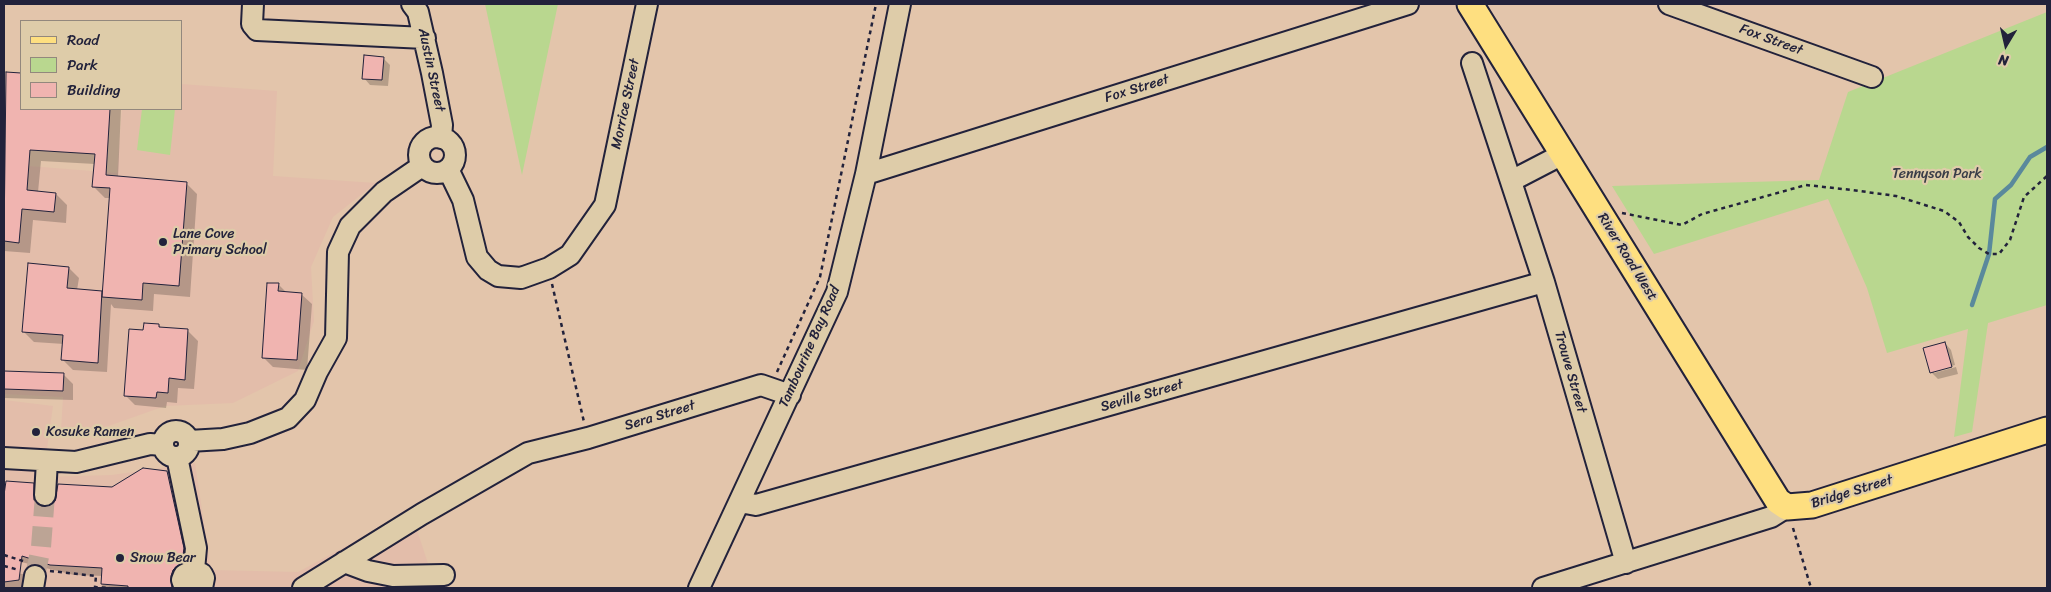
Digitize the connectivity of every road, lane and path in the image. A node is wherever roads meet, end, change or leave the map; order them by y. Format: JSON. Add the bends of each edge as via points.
{"nodes":[{"id":1,"x":253,"y":4,"type":"edge"},
{"id":2,"x":412,"y":4,"type":"edge"},
{"id":3,"x":647,"y":4,"type":"edge"},
{"id":4,"x":876,"y":4,"type":"edge"},
{"id":5,"x":900,"y":4,"type":"edge"},
{"id":6,"x":1408,"y":4,"type":"edge"},
{"id":7,"x":1470,"y":4,"type":"edge"},
{"id":8,"x":1668,"y":4,"type":"edge"},
{"id":9,"x":1721,"y":12,"type":"edge"},
{"id":10,"x":425,"y":38,"type":"junction"},
{"id":11,"x":1472,"y":64,"type":"dead end"},
{"id":12,"x":1872,"y":77,"type":"dead end"},
{"id":13,"x":441,"y":138,"type":"junction"},
{"id":14,"x":1563,"y":154,"type":"junction"},
{"id":15,"x":422,"y":166,"type":"junction"},
{"id":16,"x":448,"y":169,"type":"junction"},
{"id":17,"x":866,"y":174,"type":"junction"},
{"id":18,"x":2047,"y":176,"type":"edge"},
{"id":19,"x":1512,"y":182,"type":"junction"},
{"id":20,"x":1621,"y":212,"type":"dead end"},
{"id":21,"x":549,"y":268,"type":"junction"},
{"id":22,"x":1544,"y":282,"type":"junction"},
{"id":23,"x":777,"y":372,"type":"dead end"},
{"id":24,"x":790,"y":395,"type":"junction"},
{"id":25,"x":2047,"y":430,"type":"edge"},
{"id":26,"x":588,"y":438,"type":"junction"},
{"id":27,"x":170,"y":451,"type":"junction"},
{"id":28,"x":4,"y":458,"type":"edge"},
{"id":29,"x":47,"y":461,"type":"junction"},
{"id":30,"x":45,"y":495,"type":"tunnel mouth"},
{"id":31,"x":740,"y":502,"type":"junction"},
{"id":32,"x":1790,"y":517,"type":"junction"},
{"id":33,"x":344,"y":562,"type":"junction"},
{"id":34,"x":1626,"y":563,"type":"junction"},
{"id":35,"x":76,"y":574,"type":"dead end"},
{"id":36,"x":444,"y":575,"type":"dead end"},
{"id":37,"x":191,"y":582,"type":"edge"},
{"id":38,"x":110,"y":588,"type":"edge"},
{"id":39,"x":302,"y":588,"type":"edge"},
{"id":40,"x":699,"y":588,"type":"edge"},
{"id":41,"x":1543,"y":588,"type":"edge"},
{"id":42,"x":1811,"y":588,"type":"edge"}],
"edges":[{"from":1,"to":10,"type":"street","via":[[252,24],[257,30]]},
{"from":2,"to":10,"type":"street","name":"Austin Street","via":[[418,12]]},
{"from":3,"to":21,"type":"street","name":"Morrice Street","via":[[606,205],[570,255]]},
{"from":4,"to":23,"type":"path","via":[[820,277]]},
{"from":5,"to":17,"type":"street","name":"Tambourine Bay Road"},
{"from":6,"to":17,"type":"street","name":"Fox Street"},
{"from":7,"to":14,"type":"main road","name":"River Road West"},
{"from":8,"to":9,"type":"street","name":"Fox Street"},
{"from":9,"to":12,"type":"street","name":"Fox Street"},
{"from":10,"to":13,"type":"street","name":"Austin Street","via":[[442,125]]},
{"from":11,"to":19,"type":"street","name":"Trouve Street"},
{"from":13,"to":15,"type":"street","via":[[430,138],[422,145],[419,156]]},
{"from":13,"to":16,"type":"street","via":[[454,149],[454,160]]},
{"from":14,"to":19,"type":"street"},
{"from":14,"to":32,"type":"main road","name":"River Road West","via":[[1772,493]]},
{"from":15,"to":16,"type":"street","via":[[436,173]]},
{"from":15,"to":27,"type":"street","via":[[384,192],[350,226],[338,252],[336,338],[304,400],[288,418],[250,433],[189,441],[187,452]]},
{"from":16,"to":21,"type":"street","via":[[463,200],[481,264],[498,276],[512,278]]},
{"from":17,"to":24,"type":"street","name":"Tambourine Bay Road","via":[[837,292]]},
{"from":18,"to":20,"type":"path","via":[[2024,197],[2010,240],[1999,254],[1989,254],[1978,248],[1959,222],[1944,211],[1896,196],[1852,190],[1806,185],[1702,214],[1682,225]]},
{"from":19,"to":22,"type":"street","name":"Trouve Street"},
{"from":21,"to":26,"type":"path"},
{"from":22,"to":31,"type":"street","name":"Seville Street","via":[[756,505]]},
{"from":22,"to":34,"type":"street","name":"Trouve Street"},
{"from":24,"to":26,"type":"street","name":"Sera Street","via":[[761,384]]},
{"from":24,"to":31,"type":"street","name":"Tambourine Bay Road"},
{"from":25,"to":32,"type":"main road","name":"Bridge Street","via":[[1812,505]]},
{"from":26,"to":33,"type":"street","name":"Sera Street","via":[[528,453]]},
{"from":27,"to":29,"type":"street","via":[[150,444],[76,462]]},
{"from":27,"to":37,"type":"street","via":[[196,548]]},
{"from":28,"to":29,"type":"street"},
{"from":29,"to":30,"type":"street"},
{"from":31,"to":40,"type":"street","name":"Tambourine Bay Road"},
{"from":32,"to":34,"type":"street","name":"Bridge Street","via":[[1771,517]]},
{"from":32,"to":42,"type":"path"},
{"from":33,"to":36,"type":"street","via":[[368,572],[393,576]]},
{"from":33,"to":39,"type":"street","name":"Sera Street"},
{"from":34,"to":41,"type":"street","name":"Bridge Street"},
{"from":35,"to":38,"type":"path","via":[[96,576],[96,587]]}]}
